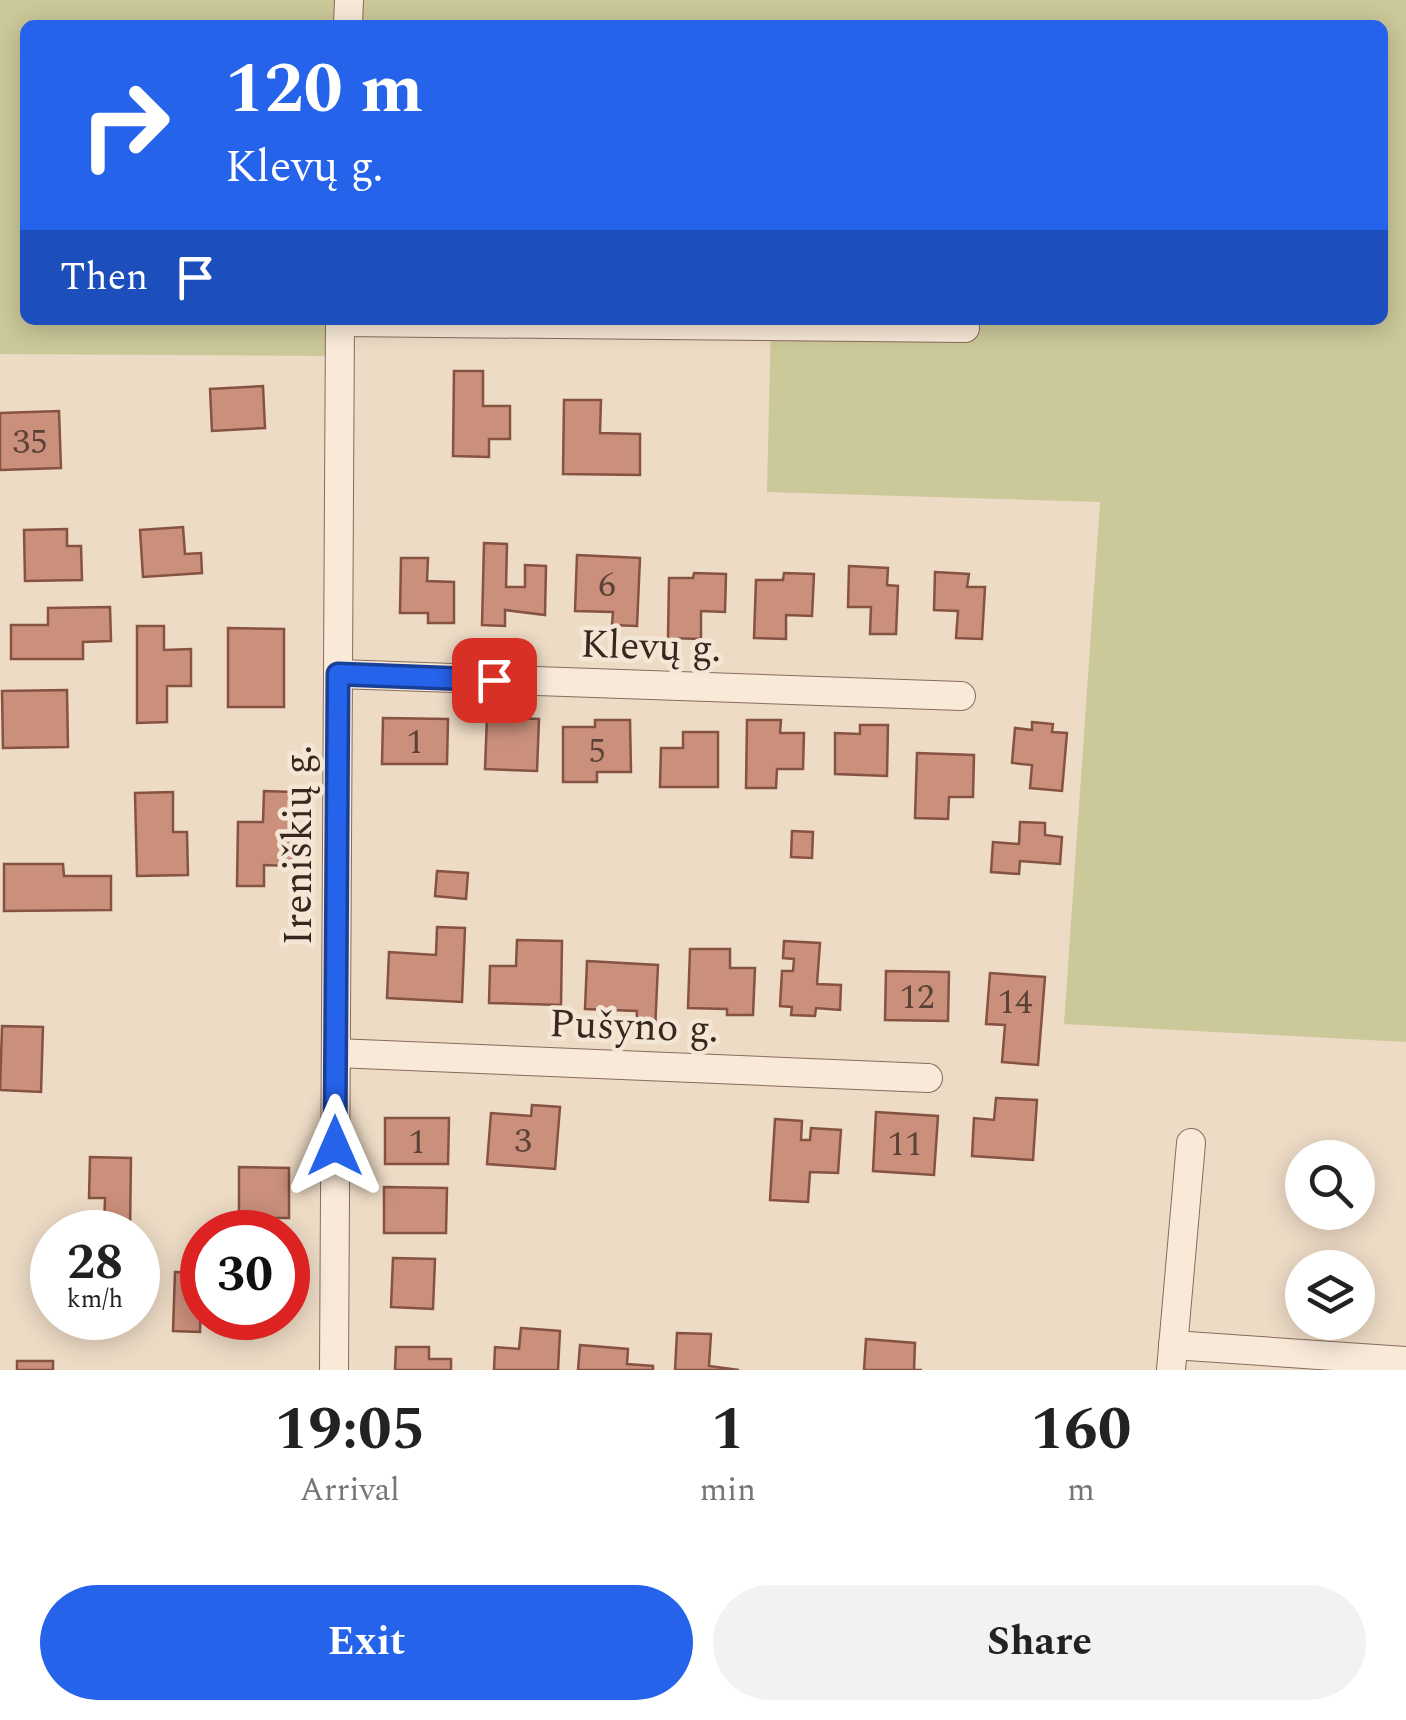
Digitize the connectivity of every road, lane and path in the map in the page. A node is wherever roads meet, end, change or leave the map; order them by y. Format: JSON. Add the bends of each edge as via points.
{"nodes":[{"id":1,"x":340,"y":325,"type":"edge"},
{"id":2,"x":697,"y":325,"type":"edge"},
{"id":3,"x":965,"y":328,"type":"dead end"},
{"id":4,"x":338,"y":674,"type":"junction"},
{"id":5,"x":961,"y":696,"type":"dead end"},
{"id":6,"x":336,"y":1053,"type":"junction"},
{"id":7,"x":928,"y":1078,"type":"dead end"},
{"id":8,"x":1192,"y":1143,"type":"dead end"},
{"id":9,"x":1172,"y":1358,"type":"edge"},
{"id":10,"x":1406,"y":1361,"type":"edge"},
{"id":11,"x":334,"y":1370,"type":"edge"}],
"edges":[{"from":1,"to":4,"type":"street","name":"Ireniškių g."},
{"from":2,"to":3,"type":"street"},
{"from":4,"to":5,"type":"street","name":"Klevų g."},
{"from":4,"to":6,"type":"street","name":"Ireniškių g."},
{"from":6,"to":7,"type":"street","name":"Pušyno g."},
{"from":6,"to":11,"type":"street","name":"Ireniškių g."},
{"from":8,"to":9,"type":"street"},
{"from":9,"to":10,"type":"street"}]}
